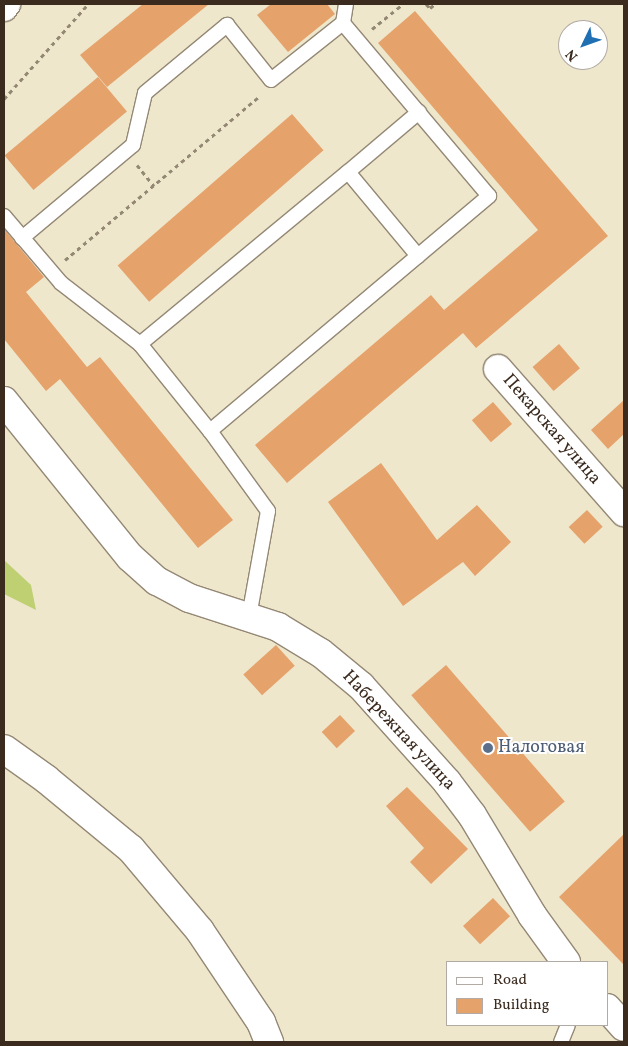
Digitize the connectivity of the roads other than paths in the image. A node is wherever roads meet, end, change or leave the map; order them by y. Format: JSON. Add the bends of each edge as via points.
{"nodes":[{"id":1,"x":6,"y":4,"type":"edge"},
{"id":2,"x":346,"y":4,"type":"edge"},
{"id":3,"x":4,"y":7,"type":"edge"},
{"id":4,"x":343,"y":23,"type":"junction"},
{"id":5,"x":419,"y":112,"type":"junction"},
{"id":6,"x":348,"y":172,"type":"junction"},
{"id":7,"x":4,"y":216,"type":"edge"},
{"id":8,"x":22,"y":238,"type":"junction"},
{"id":9,"x":418,"y":256,"type":"junction"},
{"id":10,"x":140,"y":344,"type":"junction"},
{"id":11,"x":498,"y":369,"type":"dead end"},
{"id":12,"x":4,"y":401,"type":"edge"},
{"id":13,"x":210,"y":431,"type":"junction"},
{"id":14,"x":624,"y":512,"type":"edge"},
{"id":15,"x":249,"y":617,"type":"junction"},
{"id":16,"x":4,"y":749,"type":"edge"},
{"id":17,"x":565,"y":961,"type":"edge"},
{"id":18,"x":608,"y":1009,"type":"edge"},
{"id":19,"x":568,"y":1026,"type":"edge"},
{"id":20,"x":624,"y":1027,"type":"edge"},
{"id":21,"x":269,"y":1042,"type":"edge"},
{"id":22,"x":561,"y":1042,"type":"edge"}],
"edges":[{"from":1,"to":3,"type":"street"},
{"from":2,"to":4,"type":"lane"},
{"from":4,"to":5,"type":"lane"},
{"from":4,"to":8,"type":"lane","via":[[272,80],[227,25],[145,93],[133,144]]},
{"from":5,"to":6,"type":"lane"},
{"from":5,"to":9,"type":"lane","via":[[489,196]]},
{"from":6,"to":9,"type":"lane"},
{"from":6,"to":10,"type":"lane"},
{"from":7,"to":8,"type":"lane"},
{"from":8,"to":10,"type":"lane","via":[[61,283]]},
{"from":9,"to":13,"type":"lane"},
{"from":10,"to":13,"type":"lane"},
{"from":11,"to":14,"type":"street","name":"Пекарская улица"},
{"from":12,"to":15,"type":"street","name":"Набережная улица","via":[[137,563],[157,581],[189,598]]},
{"from":13,"to":15,"type":"lane","via":[[268,511]]},
{"from":15,"to":17,"type":"street","name":"Набережная улица","via":[[278,627],[321,653],[360,686],[467,808],[532,915]]},
{"from":16,"to":21,"type":"street","via":[[131,849],[200,930],[261,1022]]},
{"from":18,"to":20,"type":"street"},
{"from":19,"to":22,"type":"lane"}]}
